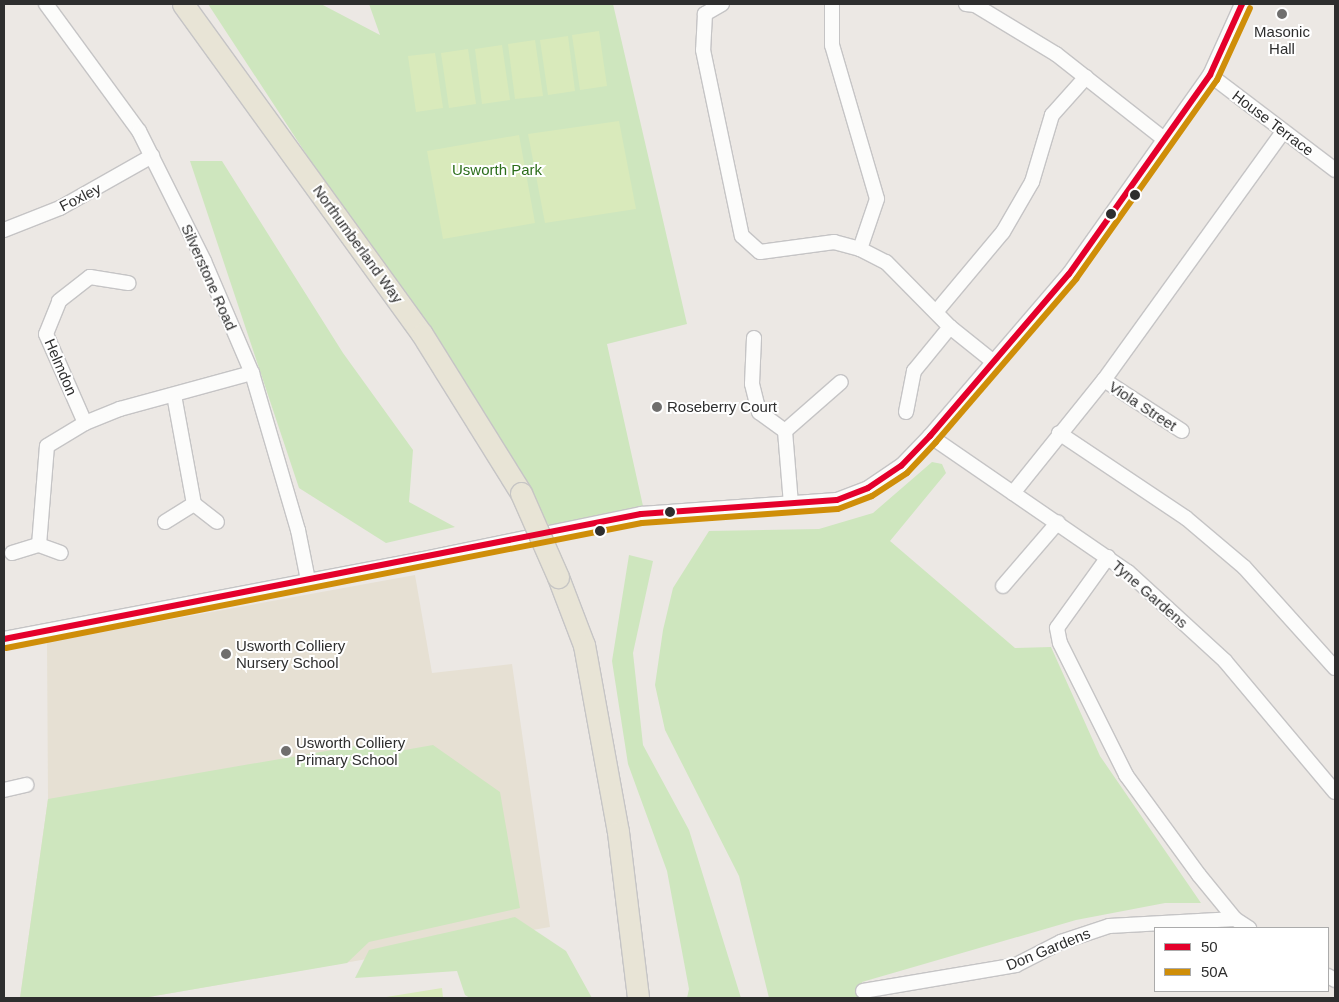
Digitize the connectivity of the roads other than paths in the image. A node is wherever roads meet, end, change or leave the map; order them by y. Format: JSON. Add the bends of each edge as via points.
{"nodes":[{"id":1,"x":46,"y":4,"type":"edge"},
{"id":2,"x":183,"y":4,"type":"edge"},
{"id":3,"x":722,"y":4,"type":"edge"},
{"id":4,"x":832,"y":4,"type":"edge"},
{"id":5,"x":966,"y":4,"type":"edge"},
{"id":6,"x":1242,"y":4,"type":"edge"},
{"id":7,"x":1210,"y":75,"type":"junction"},
{"id":8,"x":1086,"y":77,"type":"junction"},
{"id":9,"x":1283,"y":132,"type":"junction"},
{"id":10,"x":1164,"y":138,"type":"junction"},
{"id":11,"x":152,"y":156,"type":"junction"},
{"id":12,"x":1335,"y":170,"type":"edge"},
{"id":13,"x":4,"y":230,"type":"edge"},
{"id":14,"x":860,"y":249,"type":"junction"},
{"id":15,"x":129,"y":283,"type":"dead end"},
{"id":16,"x":936,"y":312,"type":"junction"},
{"id":17,"x":950,"y":327,"type":"junction"},
{"id":18,"x":754,"y":338,"type":"dead end"},
{"id":19,"x":995,"y":363,"type":"junction"},
{"id":20,"x":252,"y":374,"type":"junction"},
{"id":21,"x":1104,"y":380,"type":"junction"},
{"id":22,"x":841,"y":382,"type":"dead end"},
{"id":23,"x":174,"y":395,"type":"junction"},
{"id":24,"x":906,"y":412,"type":"dead end"},
{"id":25,"x":85,"y":423,"type":"junction"},
{"id":26,"x":785,"y":431,"type":"junction"},
{"id":27,"x":1182,"y":431,"type":"dead end"},
{"id":28,"x":1059,"y":433,"type":"junction"},
{"id":29,"x":930,"y":436,"type":"junction"},
{"id":30,"x":1013,"y":493,"type":"junction"},
{"id":31,"x":194,"y":504,"type":"junction"},
{"id":32,"x":792,"y":504,"type":"junction"},
{"id":33,"x":166,"y":522,"type":"dead end"},
{"id":34,"x":216,"y":522,"type":"dead end"},
{"id":35,"x":1058,"y":522,"type":"junction"},
{"id":36,"x":39,"y":545,"type":"junction"},
{"id":37,"x":12,"y":553,"type":"dead end"},
{"id":38,"x":61,"y":553,"type":"dead end"},
{"id":39,"x":1108,"y":557,"type":"junction"},
{"id":40,"x":308,"y":580,"type":"junction"},
{"id":41,"x":1003,"y":586,"type":"dead end"},
{"id":42,"x":4,"y":639,"type":"edge"},
{"id":43,"x":1335,"y":668,"type":"edge"},
{"id":44,"x":26,"y":785,"type":"dead end"},
{"id":45,"x":4,"y":790,"type":"edge"},
{"id":46,"x":1335,"y":792,"type":"edge"},
{"id":47,"x":1234,"y":919,"type":"junction"},
{"id":48,"x":1247,"y":927,"type":"edge"},
{"id":49,"x":863,"y":991,"type":"dead end"},
{"id":50,"x":638,"y":998,"type":"edge"}],
"edges":[{"from":1,"to":11,"type":"street","name":"Silverstone Road","via":[[139,131]]},
{"from":2,"to":50,"type":"main road","name":"Northumberland Way","bridge":true,"via":[[422,334],[521,493],[584,646],[618,832]]},
{"from":3,"to":14,"type":"street","via":[[705,14],[703,50],[742,236],[760,252],[834,242]]},
{"from":4,"to":14,"type":"street","via":[[832,45],[877,199]]},
{"from":5,"to":8,"type":"street","via":[[975,5],[1056,54]]},
{"from":6,"to":7,"type":"street"},
{"from":7,"to":9,"type":"street","name":"House Terrace"},
{"from":7,"to":10,"type":"street"},
{"from":8,"to":10,"type":"street"},
{"from":8,"to":16,"type":"street","via":[[1052,115],[1032,182],[1003,232]]},
{"from":9,"to":12,"type":"street","name":"House Terrace"},
{"from":9,"to":21,"type":"street"},
{"from":10,"to":19,"type":"street","via":[[1069,274]]},
{"from":11,"to":13,"type":"street","name":"Foxley","via":[[60,208]]},
{"from":11,"to":20,"type":"street","name":"Silverstone Road","via":[[204,261]]},
{"from":14,"to":16,"type":"street","via":[[886,262]]},
{"from":15,"to":25,"type":"street","name":"Helmdon","via":[[90,277],[59,302],[46,334]]},
{"from":16,"to":17,"type":"street"},
{"from":17,"to":19,"type":"street"},
{"from":17,"to":24,"type":"street","via":[[914,371]]},
{"from":18,"to":26,"type":"street","via":[[752,384],[759,412]]},
{"from":19,"to":29,"type":"street"},
{"from":20,"to":23,"type":"street"},
{"from":20,"to":40,"type":"street","name":"Silverstone Road","via":[[298,530]]},
{"from":21,"to":27,"type":"street","name":"Viola Street"},
{"from":21,"to":28,"type":"street"},
{"from":22,"to":26,"type":"street"},
{"from":23,"to":25,"type":"street","via":[[120,409]]},
{"from":23,"to":31,"type":"street"},
{"from":25,"to":36,"type":"street","via":[[47,446]]},
{"from":26,"to":32,"type":"street"},
{"from":28,"to":30,"type":"street"},
{"from":28,"to":43,"type":"street","via":[[1186,518],[1244,567]]},
{"from":29,"to":30,"type":"street","name":"Tyne Gardens"},
{"from":29,"to":32,"type":"street","via":[[901,466],[868,488],[837,500]]},
{"from":30,"to":35,"type":"street","name":"Tyne Gardens"},
{"from":31,"to":33,"type":"street"},
{"from":31,"to":34,"type":"street"},
{"from":32,"to":40,"type":"street","via":[[641,514]]},
{"from":35,"to":39,"type":"street","name":"Tyne Gardens"},
{"from":35,"to":41,"type":"street"},
{"from":36,"to":37,"type":"street"},
{"from":36,"to":38,"type":"street"},
{"from":39,"to":46,"type":"street","name":"Tyne Gardens","via":[[1225,661]]},
{"from":39,"to":47,"type":"street","via":[[1057,628],[1060,643],[1126,775]]},
{"from":40,"to":42,"type":"street"},
{"from":44,"to":45,"type":"street"},
{"from":47,"to":48,"type":"street"},
{"from":47,"to":49,"type":"street","name":"Don Gardens","via":[[1109,926],[1061,942],[1016,965]]}]}
